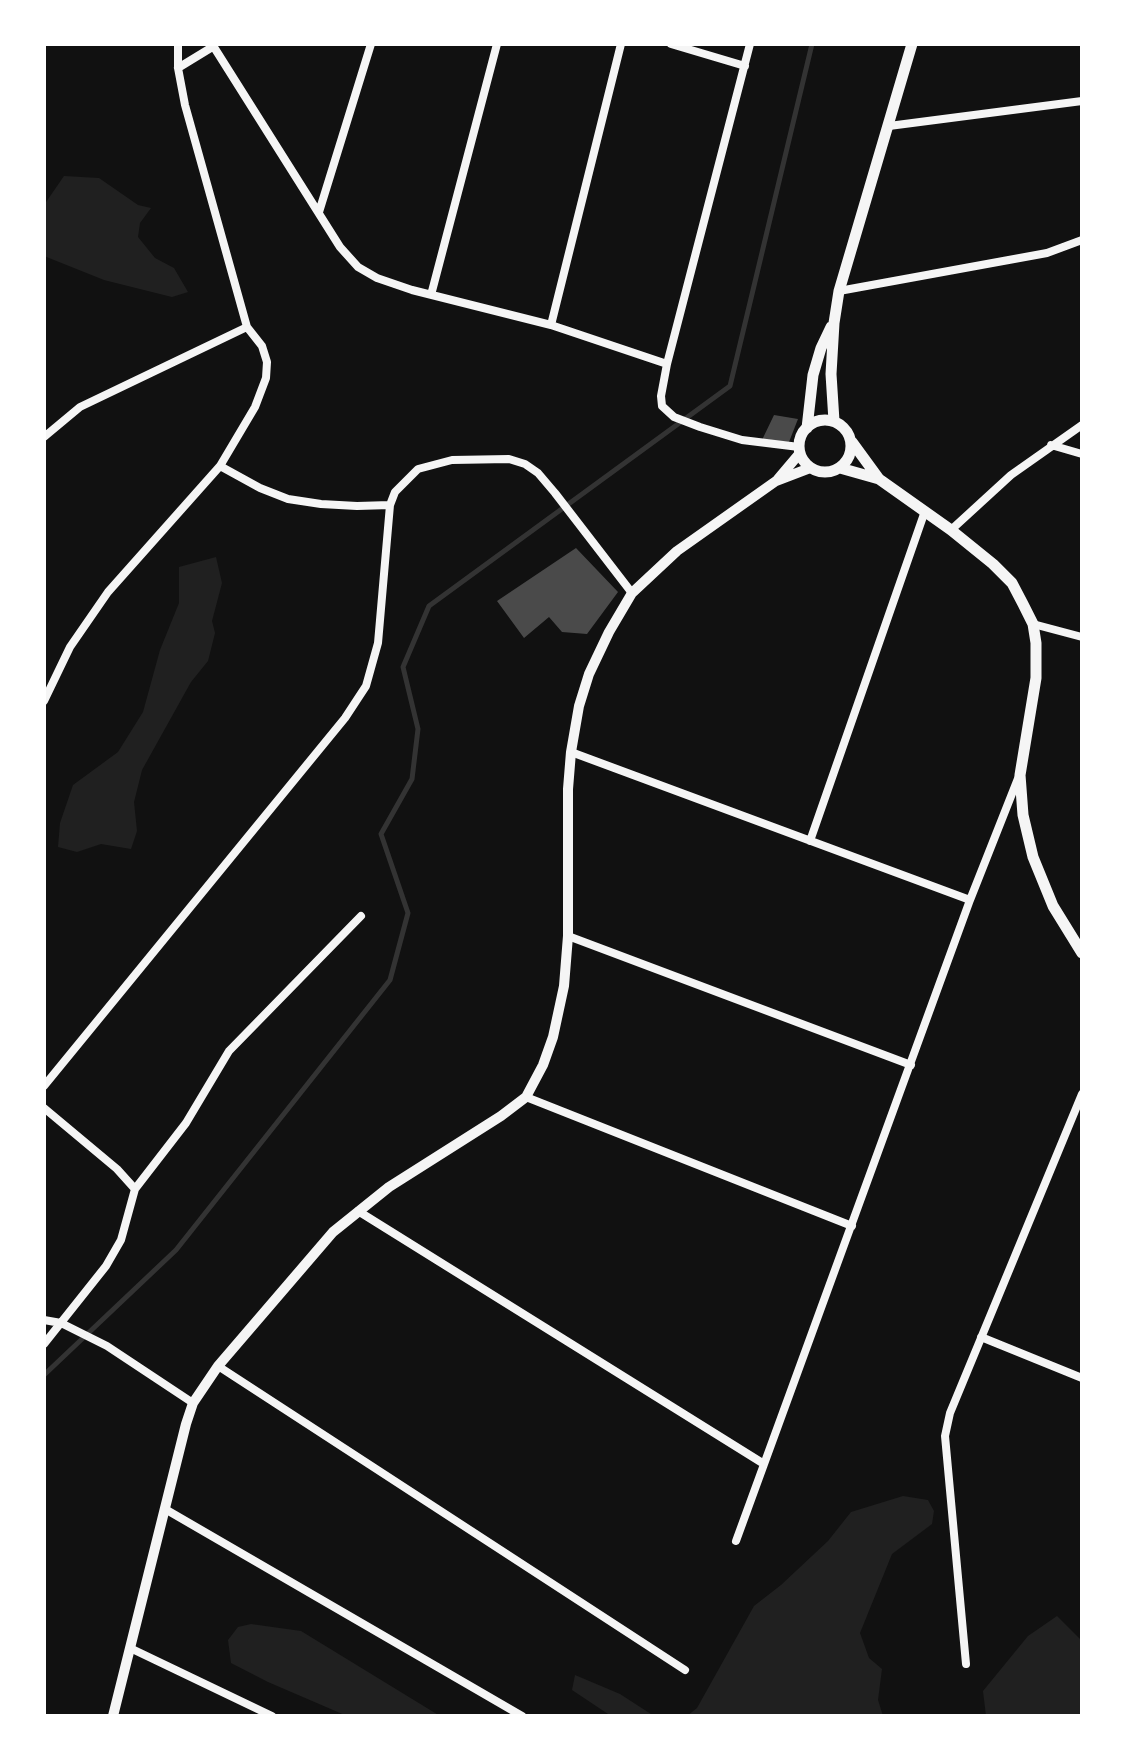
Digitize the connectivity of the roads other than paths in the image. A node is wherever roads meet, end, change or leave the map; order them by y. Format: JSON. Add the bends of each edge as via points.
{"nodes":[{"id":1,"x":178,"y":44,"type":"edge"},
{"id":2,"x":371,"y":44,"type":"edge"},
{"id":3,"x":497,"y":44,"type":"edge"},
{"id":4,"x":621,"y":44,"type":"edge"},
{"id":5,"x":671,"y":44,"type":"edge"},
{"id":6,"x":750,"y":44,"type":"edge"},
{"id":7,"x":912,"y":44,"type":"edge"},
{"id":8,"x":213,"y":45,"type":"edge"},
{"id":9,"x":745,"y":66,"type":"junction"},
{"id":10,"x":178,"y":68,"type":"junction"},
{"id":11,"x":1082,"y":101,"type":"edge"},
{"id":12,"x":889,"y":126,"type":"junction"},
{"id":13,"x":319,"y":212,"type":"junction"},
{"id":14,"x":1082,"y":240,"type":"edge"},
{"id":15,"x":839,"y":291,"type":"junction"},
{"id":16,"x":431,"y":295,"type":"junction"},
{"id":17,"x":834,"y":323,"type":"junction"},
{"id":18,"x":551,"y":325,"type":"junction"},
{"id":19,"x":247,"y":327,"type":"junction"},
{"id":20,"x":667,"y":364,"type":"junction"},
{"id":21,"x":834,"y":421,"type":"junction"},
{"id":22,"x":1082,"y":425,"type":"edge"},
{"id":23,"x":807,"y":428,"type":"junction"},
{"id":24,"x":44,"y":437,"type":"edge"},
{"id":25,"x":851,"y":441,"type":"junction"},
{"id":26,"x":1051,"y":445,"type":"junction"},
{"id":27,"x":799,"y":450,"type":"junction"},
{"id":28,"x":1082,"y":454,"type":"edge"},
{"id":29,"x":220,"y":466,"type":"junction"},
{"id":30,"x":810,"y":468,"type":"junction"},
{"id":31,"x":840,"y":468,"type":"junction"},
{"id":32,"x":879,"y":479,"type":"junction"},
{"id":33,"x":776,"y":481,"type":"junction"},
{"id":34,"x":390,"y":505,"type":"junction"},
{"id":35,"x":925,"y":511,"type":"junction"},
{"id":36,"x":951,"y":530,"type":"junction"},
{"id":37,"x":632,"y":593,"type":"junction"},
{"id":38,"x":1033,"y":624,"type":"junction"},
{"id":39,"x":1082,"y":637,"type":"edge"},
{"id":40,"x":44,"y":701,"type":"edge"},
{"id":41,"x":571,"y":752,"type":"junction"},
{"id":42,"x":1020,"y":775,"type":"junction"},
{"id":43,"x":810,"y":841,"type":"junction"},
{"id":44,"x":970,"y":900,"type":"junction"},
{"id":45,"x":361,"y":916,"type":"dead end"},
{"id":46,"x":568,"y":936,"type":"junction"},
{"id":47,"x":1082,"y":953,"type":"edge"},
{"id":48,"x":911,"y":1065,"type":"junction"},
{"id":49,"x":44,"y":1086,"type":"edge"},
{"id":50,"x":1082,"y":1094,"type":"edge"},
{"id":51,"x":526,"y":1097,"type":"junction"},
{"id":52,"x":44,"y":1108,"type":"edge"},
{"id":53,"x":135,"y":1189,"type":"junction"},
{"id":54,"x":358,"y":1211,"type":"junction"},
{"id":55,"x":852,"y":1226,"type":"junction"},
{"id":56,"x":44,"y":1320,"type":"edge"},
{"id":57,"x":61,"y":1323,"type":"junction"},
{"id":58,"x":981,"y":1337,"type":"junction"},
{"id":59,"x":44,"y":1344,"type":"edge"},
{"id":60,"x":218,"y":1366,"type":"junction"},
{"id":61,"x":1082,"y":1378,"type":"edge"},
{"id":62,"x":193,"y":1403,"type":"junction"},
{"id":63,"x":764,"y":1464,"type":"junction"},
{"id":64,"x":165,"y":1509,"type":"junction"},
{"id":65,"x":736,"y":1541,"type":"dead end"},
{"id":66,"x":130,"y":1648,"type":"junction"},
{"id":67,"x":966,"y":1664,"type":"dead end"},
{"id":68,"x":685,"y":1670,"type":"dead end"},
{"id":69,"x":113,"y":1716,"type":"edge"},
{"id":70,"x":272,"y":1716,"type":"edge"},
{"id":71,"x":522,"y":1716,"type":"edge"}],
"edges":[{"from":1,"to":10,"type":"street"},
{"from":2,"to":13,"type":"street"},
{"from":3,"to":16,"type":"street"},
{"from":4,"to":18,"type":"street"},
{"from":5,"to":9,"type":"street"},
{"from":6,"to":9,"type":"street"},
{"from":7,"to":12,"type":"main road"},
{"from":8,"to":10,"type":"street"},
{"from":8,"to":13,"type":"street"},
{"from":9,"to":20,"type":"street"},
{"from":10,"to":19,"type":"street"},
{"from":11,"to":12,"type":"street"},
{"from":12,"to":15,"type":"main road"},
{"from":13,"to":16,"type":"street","via":[[358,267]]},
{"from":14,"to":15,"type":"street","via":[[1047,253]]},
{"from":15,"to":17,"type":"main road"},
{"from":16,"to":18,"type":"street"},
{"from":17,"to":21,"type":"main road"},
{"from":17,"to":23,"type":"main road","via":[[813,375]]},
{"from":18,"to":20,"type":"street"},
{"from":19,"to":24,"type":"street","via":[[80,407]]},
{"from":19,"to":29,"type":"street","via":[[262,346],[266,378]]},
{"from":20,"to":27,"type":"street","via":[[662,406],[674,417]]},
{"from":21,"to":23,"type":"main road"},
{"from":21,"to":25,"type":"main road"},
{"from":22,"to":26,"type":"street"},
{"from":23,"to":27,"type":"main road"},
{"from":25,"to":31,"type":"main road","via":[[851,452]]},
{"from":25,"to":32,"type":"main road"},
{"from":26,"to":28,"type":"street"},
{"from":26,"to":36,"type":"street"},
{"from":27,"to":30,"type":"main road"},
{"from":27,"to":33,"type":"street"},
{"from":29,"to":34,"type":"street","via":[[288,499]]},
{"from":29,"to":40,"type":"street","via":[[108,592],[70,647]]},
{"from":30,"to":31,"type":"main road"},
{"from":30,"to":33,"type":"street"},
{"from":31,"to":32,"type":"main road"},
{"from":32,"to":35,"type":"main road"},
{"from":33,"to":37,"type":"street","via":[[677,551]]},
{"from":34,"to":37,"type":"street","via":[[395,492],[418,469],[452,460],[509,459],[525,464],[555,493]]},
{"from":34,"to":49,"type":"street","via":[[378,643],[366,686]]},
{"from":35,"to":36,"type":"main road"},
{"from":35,"to":43,"type":"street"},
{"from":36,"to":38,"type":"main road","via":[[1012,583]]},
{"from":37,"to":41,"type":"street","via":[[589,674]]},
{"from":38,"to":39,"type":"street"},
{"from":38,"to":42,"type":"main road","via":[[1036,678]]},
{"from":41,"to":43,"type":"street"},
{"from":41,"to":46,"type":"street"},
{"from":42,"to":44,"type":"street"},
{"from":42,"to":47,"type":"main road","via":[[1033,857],[1053,906]]},
{"from":43,"to":44,"type":"street"},
{"from":44,"to":48,"type":"street"},
{"from":45,"to":53,"type":"street","via":[[229,1051],[186,1123]]},
{"from":46,"to":48,"type":"street"},
{"from":46,"to":51,"type":"street","via":[[553,1037]]},
{"from":48,"to":55,"type":"street"},
{"from":50,"to":58,"type":"street"},
{"from":51,"to":54,"type":"street"},
{"from":51,"to":55,"type":"street"},
{"from":52,"to":53,"type":"street"},
{"from":53,"to":57,"type":"street","via":[[121,1240]]},
{"from":54,"to":60,"type":"street","via":[[333,1232]]},
{"from":54,"to":63,"type":"street"},
{"from":55,"to":63,"type":"street"},
{"from":56,"to":57,"type":"street"},
{"from":57,"to":59,"type":"street"},
{"from":57,"to":62,"type":"street","via":[[107,1346]]},
{"from":58,"to":61,"type":"street"},
{"from":58,"to":67,"type":"street","via":[[945,1436]]},
{"from":60,"to":62,"type":"street"},
{"from":60,"to":68,"type":"street"},
{"from":62,"to":64,"type":"street"},
{"from":63,"to":65,"type":"street"},
{"from":64,"to":66,"type":"street"},
{"from":64,"to":71,"type":"street"},
{"from":66,"to":69,"type":"street"},
{"from":66,"to":70,"type":"street"}]}
